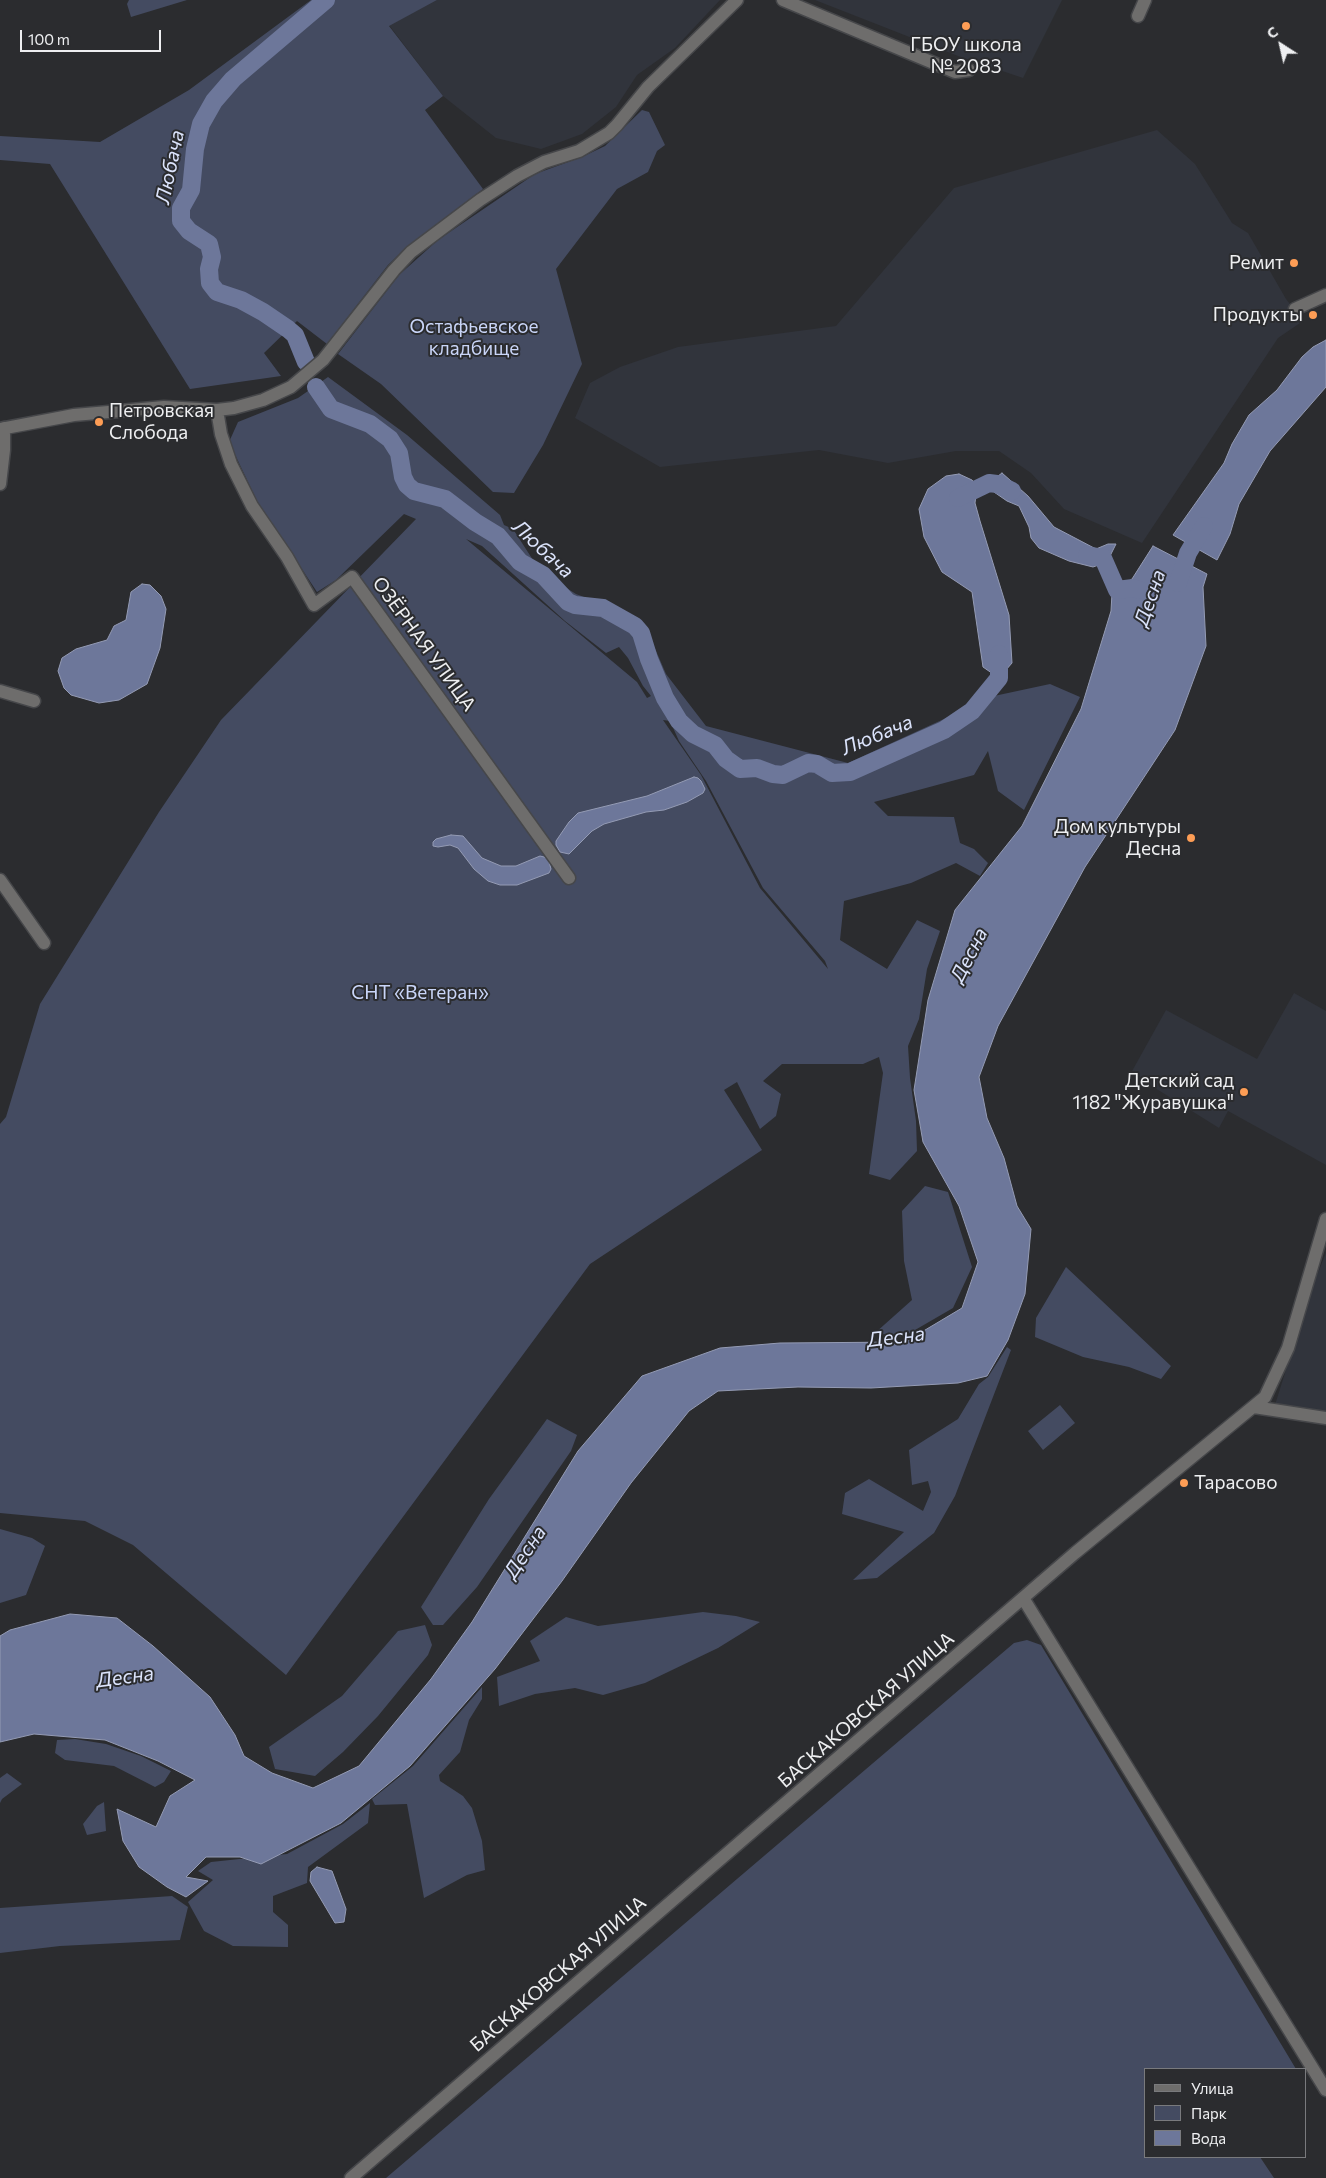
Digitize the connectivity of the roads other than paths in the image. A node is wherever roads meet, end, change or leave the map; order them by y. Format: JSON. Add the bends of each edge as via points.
{"nodes":[{"id":1,"x":737,"y":0,"type":"edge"},
{"id":2,"x":783,"y":0,"type":"edge"},
{"id":3,"x":1145,"y":0,"type":"edge"},
{"id":4,"x":1138,"y":16,"type":"dead end"},
{"id":5,"x":969,"y":70,"type":"dead end"},
{"id":6,"x":1325,"y":299,"type":"edge"},
{"id":7,"x":1295,"y":309,"type":"dead end"},
{"id":8,"x":217,"y":410,"type":"junction"},
{"id":9,"x":2,"y":428,"type":"edge"},
{"id":10,"x":0,"y":484,"type":"edge"},
{"id":11,"x":0,"y":691,"type":"edge"},
{"id":12,"x":34,"y":701,"type":"dead end"},
{"id":13,"x":569,"y":878,"type":"dead end"},
{"id":14,"x":0,"y":880,"type":"edge"},
{"id":15,"x":44,"y":943,"type":"dead end"},
{"id":16,"x":1326,"y":1219,"type":"edge"},
{"id":17,"x":1254,"y":1407,"type":"junction"},
{"id":18,"x":1326,"y":1418,"type":"edge"},
{"id":19,"x":1023,"y":1598,"type":"junction"},
{"id":20,"x":1326,"y":2090,"type":"edge"},
{"id":21,"x":351,"y":2178,"type":"edge"}],
"edges":[{"from":1,"to":8,"type":"street","via":[[648,87],[609,133],[579,151],[544,162],[517,176],[411,252],[323,360],[302,380],[263,400]]},
{"from":2,"to":5,"type":"street","via":[[955,72]]},
{"from":3,"to":4,"type":"street"},
{"from":6,"to":7,"type":"street"},
{"from":8,"to":9,"type":"street","via":[[164,407],[74,415]]},
{"from":8,"to":13,"type":"street","name":"ОЗЁРНАЯ УЛИЦА","via":[[231,464],[252,506],[287,556],[314,605],[352,577]]},
{"from":9,"to":10,"type":"street","via":[[4,450]]},
{"from":11,"to":12,"type":"street"},
{"from":14,"to":15,"type":"street"},
{"from":16,"to":17,"type":"street","name":"БАСКАКОВСКАЯ УЛИЦА","via":[[1288,1348],[1265,1397]]},
{"from":17,"to":18,"type":"street"},
{"from":17,"to":19,"type":"street","name":"БАСКАКОВСКАЯ УЛИЦА"},
{"from":19,"to":20,"type":"street"},
{"from":19,"to":21,"type":"street","name":"БАСКАКОВСКАЯ УЛИЦА"}]}
